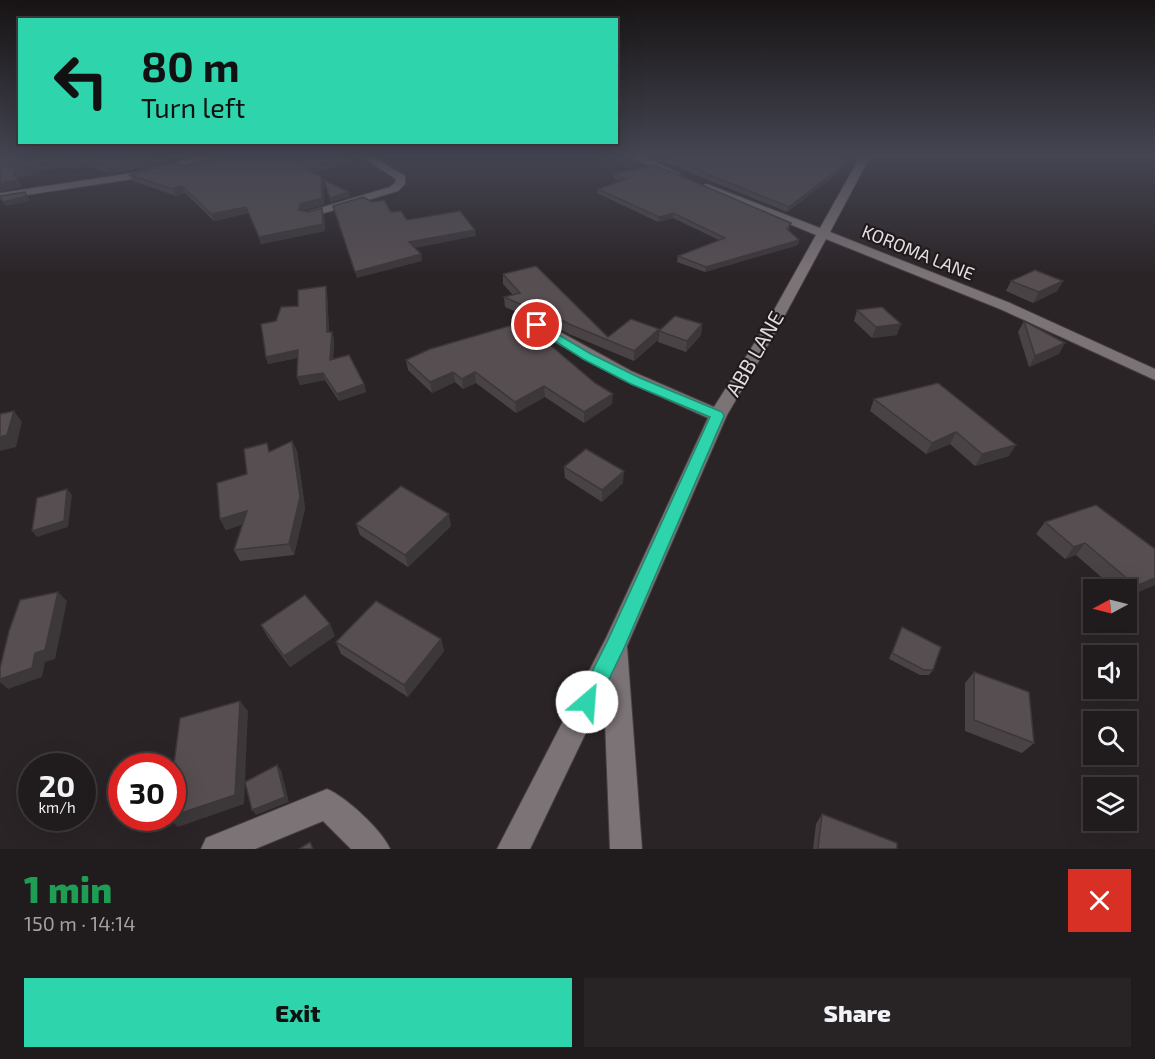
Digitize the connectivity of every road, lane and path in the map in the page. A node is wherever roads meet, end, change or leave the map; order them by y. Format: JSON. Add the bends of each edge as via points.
{"nodes":[{"id":1,"x":375,"y":195,"type":"edge"},
{"id":2,"x":724,"y":195,"type":"edge"},
{"id":3,"x":844,"y":195,"type":"edge"},
{"id":4,"x":307,"y":215,"type":"edge"},
{"id":5,"x":822,"y":233,"type":"junction"},
{"id":6,"x":537,"y":325,"type":"dead end"},
{"id":7,"x":1155,"y":375,"type":"edge"},
{"id":8,"x":718,"y":416,"type":"junction"},
{"id":9,"x":615,"y":646,"type":"junction"},
{"id":10,"x":217,"y":849,"type":"edge"},
{"id":11,"x":374,"y":849,"type":"edge"},
{"id":12,"x":513,"y":849,"type":"edge"},
{"id":13,"x":626,"y":849,"type":"edge"}],
"edges":[{"from":1,"to":4,"type":"street"},
{"from":2,"to":5,"type":"street","name":"KOROMA LANE"},
{"from":3,"to":5,"type":"street","name":"ABB LANE"},
{"from":5,"to":7,"type":"street","name":"KOROMA LANE","via":[[1005,306]]},
{"from":5,"to":8,"type":"street","name":"ABB LANE"},
{"from":6,"to":8,"type":"street","via":[[636,381]]},
{"from":8,"to":9,"type":"street","name":"ABB LANE"},
{"from":9,"to":12,"type":"street","name":"ABB LANE"},
{"from":9,"to":13,"type":"street"},
{"from":10,"to":11,"type":"street","via":[[327,804]]}]}
